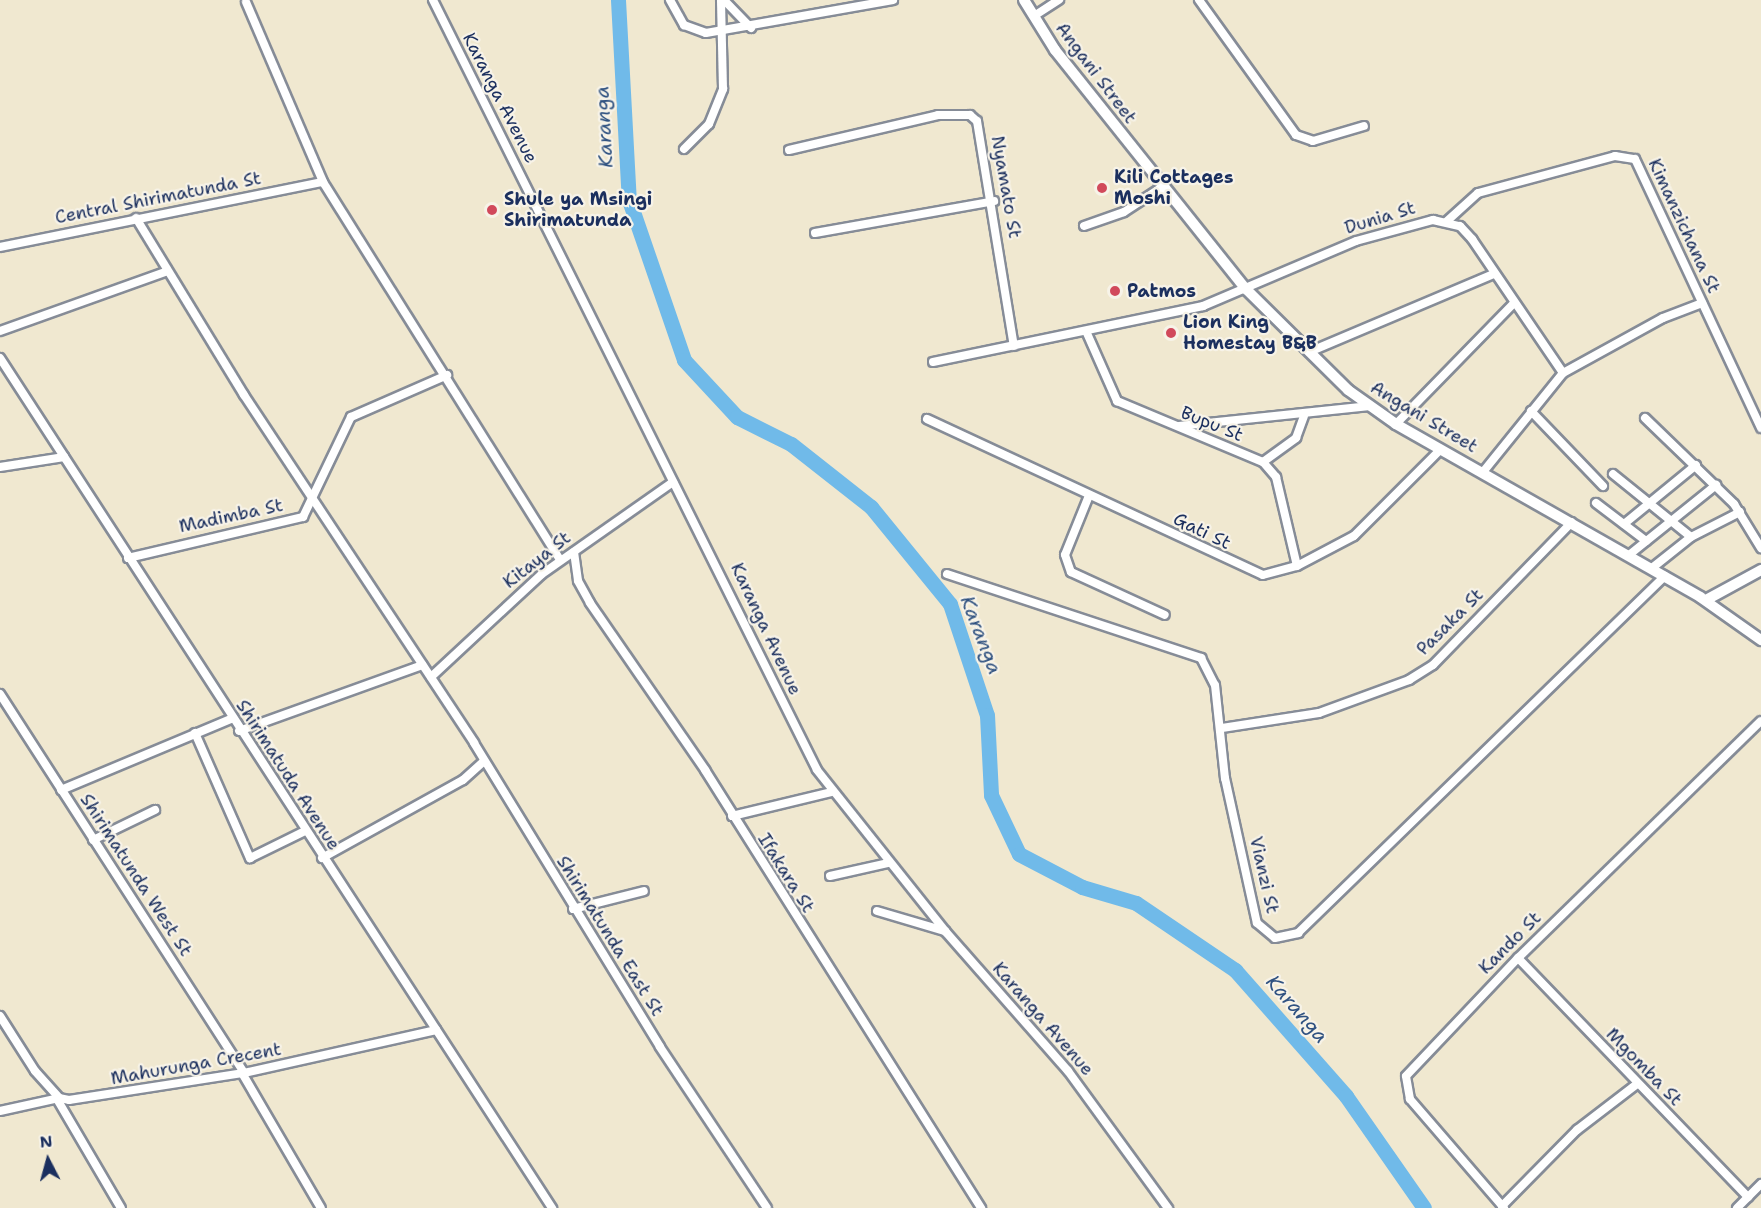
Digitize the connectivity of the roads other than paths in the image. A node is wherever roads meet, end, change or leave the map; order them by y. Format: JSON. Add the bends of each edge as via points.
{"nodes":[{"id":1,"x":433,"y":0,"type":"edge"},
{"id":2,"x":670,"y":0,"type":"edge"},
{"id":3,"x":722,"y":0,"type":"edge"},
{"id":4,"x":893,"y":0,"type":"edge"},
{"id":5,"x":1024,"y":0,"type":"edge"},
{"id":6,"x":1059,"y":0,"type":"edge"},
{"id":7,"x":1199,"y":0,"type":"edge"},
{"id":8,"x":246,"y":2,"type":"dead end"},
{"id":9,"x":1049,"y":3,"type":"edge"},
{"id":10,"x":1034,"y":16,"type":"junction"},
{"id":11,"x":752,"y":28,"type":"junction"},
{"id":12,"x":722,"y":31,"type":"junction"},
{"id":13,"x":1364,"y":126,"type":"dead end"},
{"id":14,"x":684,"y":149,"type":"dead end"},
{"id":15,"x":789,"y":150,"type":"dead end"},
{"id":16,"x":323,"y":183,"type":"junction"},
{"id":17,"x":1162,"y":187,"type":"junction"},
{"id":18,"x":994,"y":201,"type":"junction"},
{"id":19,"x":136,"y":218,"type":"junction"},
{"id":20,"x":1446,"y":222,"type":"junction"},
{"id":21,"x":1084,"y":226,"type":"dead end"},
{"id":22,"x":815,"y":233,"type":"dead end"},
{"id":23,"x":0,"y":247,"type":"edge"},
{"id":24,"x":168,"y":271,"type":"junction"},
{"id":25,"x":1494,"y":274,"type":"junction"},
{"id":26,"x":1246,"y":289,"type":"junction"},
{"id":27,"x":1514,"y":303,"type":"junction"},
{"id":28,"x":1702,"y":303,"type":"junction"},
{"id":29,"x":0,"y":331,"type":"edge"},
{"id":30,"x":1086,"y":331,"type":"junction"},
{"id":31,"x":1014,"y":346,"type":"junction"},
{"id":32,"x":1309,"y":352,"type":"junction"},
{"id":33,"x":0,"y":358,"type":"edge"},
{"id":34,"x":933,"y":362,"type":"dead end"},
{"id":35,"x":1563,"y":374,"type":"junction"},
{"id":36,"x":447,"y":375,"type":"junction"},
{"id":37,"x":1370,"y":406,"type":"junction"},
{"id":38,"x":1532,"y":411,"type":"junction"},
{"id":39,"x":1304,"y":416,"type":"junction"},
{"id":40,"x":1645,"y":418,"type":"dead end"},
{"id":41,"x":927,"y":419,"type":"dead end"},
{"id":42,"x":1396,"y":424,"type":"junction"},
{"id":43,"x":1176,"y":426,"type":"junction"},
{"id":44,"x":1761,"y":428,"type":"edge"},
{"id":45,"x":1440,"y":450,"type":"junction"},
{"id":46,"x":64,"y":457,"type":"junction"},
{"id":47,"x":1263,"y":462,"type":"junction"},
{"id":48,"x":1696,"y":465,"type":"junction"},
{"id":49,"x":0,"y":467,"type":"edge"},
{"id":50,"x":1483,"y":472,"type":"junction"},
{"id":51,"x":1613,"y":474,"type":"dead end"},
{"id":52,"x":673,"y":482,"type":"junction"},
{"id":53,"x":1716,"y":485,"type":"junction"},
{"id":54,"x":1603,"y":486,"type":"dead end"},
{"id":55,"x":312,"y":498,"type":"junction"},
{"id":56,"x":1088,"y":498,"type":"junction"},
{"id":57,"x":1650,"y":501,"type":"junction"},
{"id":58,"x":1596,"y":502,"type":"dead end"},
{"id":59,"x":1740,"y":512,"type":"junction"},
{"id":60,"x":1673,"y":519,"type":"junction"},
{"id":61,"x":1572,"y":522,"type":"junction"},
{"id":62,"x":1624,"y":524,"type":"junction"},
{"id":63,"x":1691,"y":537,"type":"junction"},
{"id":64,"x":1646,"y":541,"type":"junction"},
{"id":65,"x":1761,"y":548,"type":"edge"},
{"id":66,"x":574,"y":552,"type":"junction"},
{"id":67,"x":1629,"y":555,"type":"junction"},
{"id":68,"x":128,"y":558,"type":"junction"},
{"id":69,"x":560,"y":560,"type":"junction"},
{"id":70,"x":1297,"y":566,"type":"junction"},
{"id":71,"x":1652,"y":568,"type":"junction"},
{"id":72,"x":1761,"y":570,"type":"edge"},
{"id":73,"x":947,"y":574,"type":"dead end"},
{"id":74,"x":1665,"y":576,"type":"junction"},
{"id":75,"x":1706,"y":600,"type":"junction"},
{"id":76,"x":1165,"y":615,"type":"dead end"},
{"id":77,"x":1761,"y":640,"type":"edge"},
{"id":78,"x":422,"y":665,"type":"junction"},
{"id":79,"x":431,"y":677,"type":"junction"},
{"id":80,"x":0,"y":694,"type":"edge"},
{"id":81,"x":231,"y":719,"type":"junction"},
{"id":82,"x":1761,"y":721,"type":"edge"},
{"id":83,"x":1222,"y":728,"type":"junction"},
{"id":84,"x":239,"y":731,"type":"junction"},
{"id":85,"x":195,"y":733,"type":"junction"},
{"id":86,"x":484,"y":761,"type":"junction"},
{"id":87,"x":61,"y":790,"type":"junction"},
{"id":88,"x":831,"y":792,"type":"junction"},
{"id":89,"x":155,"y":810,"type":"dead end"},
{"id":90,"x":732,"y":816,"type":"junction"},
{"id":91,"x":305,"y":831,"type":"junction"},
{"id":92,"x":93,"y":840,"type":"junction"},
{"id":93,"x":322,"y":858,"type":"junction"},
{"id":94,"x":888,"y":863,"type":"junction"},
{"id":95,"x":830,"y":876,"type":"dead end"},
{"id":96,"x":644,"y":891,"type":"dead end"},
{"id":97,"x":573,"y":909,"type":"junction"},
{"id":98,"x":877,"y":910,"type":"dead end"},
{"id":99,"x":945,"y":931,"type":"junction"},
{"id":100,"x":1518,"y":958,"type":"junction"},
{"id":101,"x":0,"y":1017,"type":"edge"},
{"id":102,"x":436,"y":1030,"type":"junction"},
{"id":103,"x":243,"y":1073,"type":"junction"},
{"id":104,"x":1637,"y":1084,"type":"junction"},
{"id":105,"x":58,"y":1099,"type":"junction"},
{"id":106,"x":0,"y":1111,"type":"edge"},
{"id":107,"x":1761,"y":1184,"type":"edge"},
{"id":108,"x":1748,"y":1197,"type":"junction"},
{"id":109,"x":1503,"y":1207,"type":"edge"},
{"id":110,"x":121,"y":1208,"type":"edge"},
{"id":111,"x":321,"y":1208,"type":"edge"},
{"id":112,"x":552,"y":1208,"type":"edge"},
{"id":113,"x":767,"y":1208,"type":"edge"},
{"id":114,"x":981,"y":1208,"type":"edge"},
{"id":115,"x":1168,"y":1208,"type":"edge"},
{"id":116,"x":1737,"y":1208,"type":"edge"}],
"edges":[{"from":1,"to":52,"type":"street","name":"Karanga Avenue"},
{"from":2,"to":12,"type":"street","via":[[692,31]]},
{"from":3,"to":11,"type":"street"},
{"from":3,"to":12,"type":"street"},
{"from":4,"to":11,"type":"street"},
{"from":5,"to":10,"type":"street","name":"Angani Street"},
{"from":6,"to":9,"type":"street"},
{"from":7,"to":13,"type":"street","via":[[1296,135],[1314,141]]},
{"from":8,"to":16,"type":"street"},
{"from":9,"to":10,"type":"street"},
{"from":10,"to":17,"type":"street","name":"Angani Street"},
{"from":11,"to":12,"type":"street"},
{"from":12,"to":14,"type":"street","via":[[723,89],[709,124]]},
{"from":15,"to":18,"type":"street","name":"Nyamato St","via":[[938,115],[970,115],[977,121]]},
{"from":16,"to":19,"type":"street","name":"Central Shirimatunda St"},
{"from":16,"to":36,"type":"street"},
{"from":17,"to":21,"type":"street","via":[[1124,212]]},
{"from":17,"to":26,"type":"street","name":"Angani Street"},
{"from":18,"to":22,"type":"street"},
{"from":18,"to":31,"type":"street","name":"Nyamato St"},
{"from":19,"to":23,"type":"street","name":"Central Shirimatunda St"},
{"from":19,"to":24,"type":"street","name":"Shirimatunda East St"},
{"from":20,"to":25,"type":"street","via":[[1460,226]]},
{"from":20,"to":26,"type":"street","name":"Dunia St","via":[[1390,229]]},
{"from":20,"to":28,"type":"street","name":"Kimanzichana St","via":[[1478,193],[1626,155],[1635,159]]},
{"from":24,"to":29,"type":"street"},
{"from":24,"to":55,"type":"street","name":"Shirimatunda East St"},
{"from":25,"to":27,"type":"street"},
{"from":25,"to":32,"type":"street"},
{"from":26,"to":30,"type":"street","via":[[1203,306]]},
{"from":26,"to":32,"type":"street","name":"Angani Street"},
{"from":27,"to":35,"type":"street"},
{"from":27,"to":42,"type":"street"},
{"from":28,"to":35,"type":"street","via":[[1663,318]]},
{"from":28,"to":44,"type":"street","name":"Kimanzichana St"},
{"from":30,"to":31,"type":"street"},
{"from":30,"to":43,"type":"street","name":"Bupu St","via":[[1117,401]]},
{"from":31,"to":34,"type":"street"},
{"from":32,"to":37,"type":"street","name":"Angani Street"},
{"from":33,"to":46,"type":"street","name":"Shirimatuda Avenue"},
{"from":35,"to":38,"type":"street"},
{"from":36,"to":55,"type":"street","name":"Madimba St","via":[[351,417]]},
{"from":36,"to":69,"type":"street"},
{"from":37,"to":39,"type":"street"},
{"from":37,"to":42,"type":"street","name":"Angani Street"},
{"from":38,"to":50,"type":"street"},
{"from":38,"to":54,"type":"street"},
{"from":39,"to":43,"type":"street"},
{"from":39,"to":47,"type":"street","via":[[1296,438]]},
{"from":40,"to":48,"type":"street"},
{"from":41,"to":56,"type":"street","name":"Gati St"},
{"from":42,"to":45,"type":"street","name":"Angani Street"},
{"from":43,"to":47,"type":"street","name":"Bupu St"},
{"from":45,"to":50,"type":"street","name":"Angani Street"},
{"from":45,"to":70,"type":"street","name":"Gati St","via":[[1354,536]]},
{"from":46,"to":49,"type":"street"},
{"from":46,"to":68,"type":"street","name":"Shirimatuda Avenue"},
{"from":47,"to":70,"type":"street","via":[[1276,477]]},
{"from":48,"to":53,"type":"street"},
{"from":48,"to":57,"type":"street"},
{"from":50,"to":61,"type":"street","name":"Angani Street"},
{"from":51,"to":57,"type":"street"},
{"from":52,"to":66,"type":"street","name":"Kitaya St"},
{"from":52,"to":88,"type":"street","name":"Karanga Avenue","via":[[738,604],[792,726]]},
{"from":53,"to":59,"type":"street"},
{"from":53,"to":60,"type":"street"},
{"from":55,"to":68,"type":"street","name":"Madimba St","via":[[303,518]]},
{"from":55,"to":78,"type":"street","name":"Shirimatunda East St"},
{"from":56,"to":70,"type":"street","name":"Gati St","via":[[1248,572],[1263,575]]},
{"from":56,"to":76,"type":"street","via":[[1065,555],[1071,572]]},
{"from":57,"to":60,"type":"street"},
{"from":57,"to":62,"type":"street"},
{"from":58,"to":62,"type":"street"},
{"from":59,"to":63,"type":"street"},
{"from":59,"to":65,"type":"street"},
{"from":60,"to":63,"type":"street"},
{"from":60,"to":64,"type":"street"},
{"from":61,"to":67,"type":"street","name":"Angani Street"},
{"from":61,"to":83,"type":"street","name":"Pasaka St","via":[[1433,665],[1408,680],[1319,713]]},
{"from":62,"to":64,"type":"street"},
{"from":63,"to":71,"type":"street"},
{"from":64,"to":67,"type":"street"},
{"from":66,"to":69,"type":"street","name":"Kitaya St"},
{"from":66,"to":90,"type":"street","name":"Ifakara St","via":[[578,582],[590,603]]},
{"from":67,"to":71,"type":"street","name":"Angani Street"},
{"from":68,"to":81,"type":"street","name":"Shirimatuda Avenue"},
{"from":69,"to":79,"type":"street","name":"Kitaya St"},
{"from":71,"to":74,"type":"street","name":"Angani Street"},
{"from":72,"to":75,"type":"street"},
{"from":73,"to":83,"type":"street","name":"Vianzi St","via":[[1201,658],[1215,685]]},
{"from":74,"to":75,"type":"street","name":"Angani Street"},
{"from":74,"to":83,"type":"street","name":"Vianzi St","via":[[1298,933],[1285,938],[1266,933],[1257,922],[1225,778]]},
{"from":75,"to":77,"type":"street","name":"Angani Street"},
{"from":78,"to":79,"type":"street","name":"Shirimatunda East St"},
{"from":78,"to":84,"type":"street"},
{"from":79,"to":86,"type":"street","name":"Shirimatunda East St"},
{"from":80,"to":87,"type":"street","name":"Shirimatunda West St"},
{"from":81,"to":84,"type":"street","name":"Shirimatuda Avenue"},
{"from":81,"to":85,"type":"street"},
{"from":82,"to":100,"type":"street","name":"Kando St"},
{"from":84,"to":91,"type":"street","name":"Shirimatuda Avenue"},
{"from":85,"to":87,"type":"street"},
{"from":85,"to":91,"type":"street","via":[[250,858]]},
{"from":86,"to":93,"type":"street","via":[[463,780]]},
{"from":86,"to":97,"type":"street","name":"Shirimatunda East St"},
{"from":87,"to":92,"type":"street","name":"Shirimatunda West St"},
{"from":88,"to":90,"type":"street"},
{"from":88,"to":94,"type":"street","name":"Karanga Avenue"},
{"from":89,"to":92,"type":"street"},
{"from":90,"to":114,"type":"street","name":"Ifakara St"},
{"from":91,"to":93,"type":"street","name":"Shirimatuda Avenue"},
{"from":92,"to":103,"type":"street","name":"Shirimatunda West St"},
{"from":93,"to":102,"type":"street","name":"Shirimatuda Avenue"},
{"from":94,"to":95,"type":"street"},
{"from":94,"to":99,"type":"street","name":"Karanga Avenue"},
{"from":96,"to":97,"type":"street"},
{"from":97,"to":113,"type":"street","name":"Shirimatunda East St"},
{"from":98,"to":99,"type":"street"},
{"from":99,"to":115,"type":"street","name":"Karanga Avenue","via":[[1068,1071]]},
{"from":100,"to":104,"type":"street","name":"Mgomba St"},
{"from":100,"to":109,"type":"street","name":"Kando St","via":[[1406,1076],[1410,1099]]},
{"from":101,"to":105,"type":"street"},
{"from":102,"to":103,"type":"street","name":"Mahurunga Crecent"},
{"from":102,"to":112,"type":"street","name":"Shirimatuda Avenue"},
{"from":103,"to":105,"type":"street","name":"Mahurunga Crecent","via":[[115,1096]]},
{"from":103,"to":111,"type":"street","name":"Shirimatunda West St"},
{"from":104,"to":108,"type":"street","name":"Mgomba St"},
{"from":104,"to":109,"type":"street","via":[[1577,1130]]},
{"from":105,"to":106,"type":"street","name":"Mahurunga Crecent"},
{"from":105,"to":110,"type":"street"},
{"from":107,"to":108,"type":"street"},
{"from":108,"to":116,"type":"street"}]}
